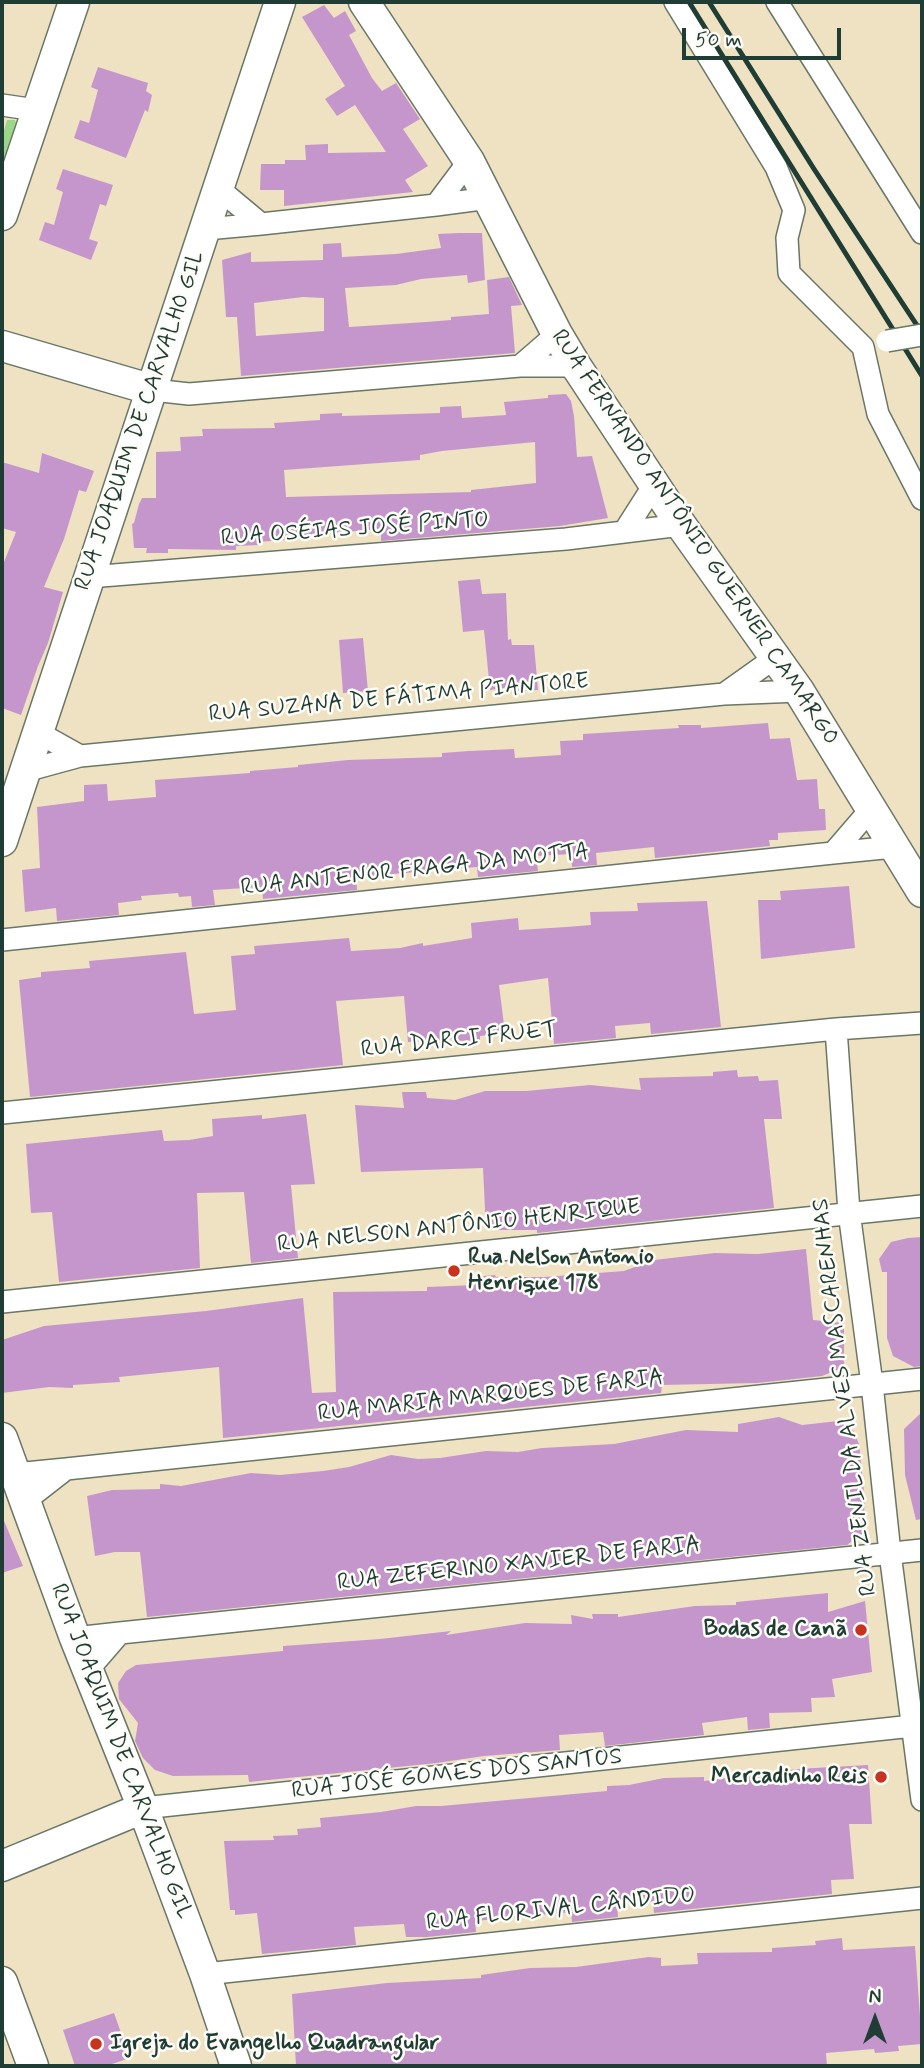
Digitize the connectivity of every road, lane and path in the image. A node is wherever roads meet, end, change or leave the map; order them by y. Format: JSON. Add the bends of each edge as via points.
{"nodes":[{"id":1,"x":74,"y":2,"type":"edge"},
{"id":2,"x":280,"y":2,"type":"edge"},
{"id":3,"x":364,"y":2,"type":"edge"},
{"id":4,"x":676,"y":2,"type":"edge"},
{"id":5,"x":777,"y":2,"type":"edge"},
{"id":6,"x":2,"y":105,"type":"edge"},
{"id":7,"x":36,"y":110,"type":"junction"},
{"id":8,"x":469,"y":161,"type":"junction"},
{"id":9,"x":219,"y":189,"type":"junction"},
{"id":10,"x":489,"y":198,"type":"junction"},
{"id":11,"x":436,"y":205,"type":"junction"},
{"id":12,"x":2,"y":215,"type":"edge"},
{"id":13,"x":261,"y":223,"type":"junction"},
{"id":14,"x":206,"y":229,"type":"junction"},
{"id":15,"x":922,"y":233,"type":"edge"},
{"id":16,"x":557,"y":334,"type":"junction"},
{"id":17,"x":922,"y":335,"type":"edge"},
{"id":18,"x":2,"y":346,"type":"edge"},
{"id":19,"x":863,"y":347,"type":"junction"},
{"id":20,"x":520,"y":366,"type":"junction"},
{"id":21,"x":576,"y":366,"type":"junction"},
{"id":22,"x":153,"y":390,"type":"junction"},
{"id":23,"x":654,"y":485,"type":"junction"},
{"id":24,"x":922,"y":499,"type":"edge"},
{"id":25,"x":681,"y":525,"type":"junction"},
{"id":26,"x":624,"y":532,"type":"junction"},
{"id":27,"x":89,"y":577,"type":"junction"},
{"id":28,"x":776,"y":657,"type":"junction"},
{"id":29,"x":799,"y":691,"type":"junction"},
{"id":30,"x":724,"y":694,"type":"junction"},
{"id":31,"x":37,"y":732,"type":"junction"},
{"id":32,"x":80,"y":756,"type":"junction"},
{"id":33,"x":25,"y":771,"type":"junction"},
{"id":34,"x":871,"y":809,"type":"junction"},
{"id":35,"x":2,"y":841,"type":"edge"},
{"id":36,"x":894,"y":847,"type":"junction"},
{"id":37,"x":833,"y":853,"type":"junction"},
{"id":38,"x":922,"y":892,"type":"edge"},
{"id":39,"x":2,"y":940,"type":"edge"},
{"id":40,"x":922,"y":1023,"type":"edge"},
{"id":41,"x":836,"y":1029,"type":"junction"},
{"id":42,"x":2,"y":1113,"type":"edge"},
{"id":43,"x":922,"y":1206,"type":"edge"},
{"id":44,"x":849,"y":1212,"type":"junction"},
{"id":45,"x":2,"y":1302,"type":"edge"},
{"id":46,"x":922,"y":1379,"type":"edge"},
{"id":47,"x":872,"y":1384,"type":"junction"},
{"id":48,"x":2,"y":1438,"type":"edge"},
{"id":49,"x":20,"y":1488,"type":"junction"},
{"id":50,"x":922,"y":1550,"type":"edge"},
{"id":51,"x":890,"y":1553,"type":"junction"},
{"id":52,"x":120,"y":1633,"type":"junction"},
{"id":53,"x":75,"y":1638,"type":"junction"},
{"id":54,"x":88,"y":1670,"type":"junction"},
{"id":55,"x":918,"y":1726,"type":"edge"},
{"id":56,"x":922,"y":1800,"type":"edge"},
{"id":57,"x":143,"y":1808,"type":"junction"},
{"id":58,"x":2,"y":1866,"type":"edge"},
{"id":59,"x":922,"y":1898,"type":"edge"},
{"id":60,"x":205,"y":1975,"type":"junction"},
{"id":61,"x":2,"y":1982,"type":"edge"},
{"id":62,"x":33,"y":2066,"type":"edge"},
{"id":63,"x":236,"y":2066,"type":"edge"}],
"edges":[{"from":1,"to":7,"type":"street"},
{"from":2,"to":9,"type":"street","name":"RUA JOAQUIM DE CARVALHO GIL"},
{"from":3,"to":8,"type":"street","name":"RUA FERNANDO ANTÔNIO GUERNER CAMARGO"},
{"from":4,"to":19,"type":"street","via":[[776,167],[794,211],[788,238],[789,273]]},
{"from":5,"to":15,"type":"street"},
{"from":6,"to":7,"type":"street"},
{"from":7,"to":12,"type":"street"},
{"from":8,"to":10,"type":"street","name":"RUA FERNANDO ANTÔNIO GUERNER CAMARGO"},
{"from":8,"to":11,"type":"street"},
{"from":9,"to":13,"type":"street"},
{"from":9,"to":14,"type":"street","name":"RUA JOAQUIM DE CARVALHO GIL"},
{"from":10,"to":11,"type":"street"},
{"from":10,"to":16,"type":"street","name":"RUA FERNANDO ANTÔNIO GUERNER CAMARGO"},
{"from":11,"to":13,"type":"street"},
{"from":13,"to":14,"type":"street"},
{"from":14,"to":22,"type":"street","name":"RUA JOAQUIM DE CARVALHO GIL"},
{"from":16,"to":20,"type":"street"},
{"from":16,"to":21,"type":"street","name":"RUA FERNANDO ANTÔNIO GUERNER CAMARGO"},
{"from":17,"to":19,"type":"street","bridge":true},
{"from":18,"to":22,"type":"street"},
{"from":19,"to":24,"type":"street","via":[[878,414]]},
{"from":20,"to":21,"type":"street"},
{"from":20,"to":22,"type":"street","via":[[189,394]]},
{"from":21,"to":23,"type":"street","name":"RUA FERNANDO ANTÔNIO GUERNER CAMARGO"},
{"from":22,"to":27,"type":"street","name":"RUA JOAQUIM DE CARVALHO GIL"},
{"from":23,"to":25,"type":"street","name":"RUA FERNANDO ANTÔNIO GUERNER CAMARGO"},
{"from":23,"to":26,"type":"street"},
{"from":25,"to":26,"type":"street","name":"RUA OSÉIAS JOSÉ PINTO"},
{"from":25,"to":28,"type":"street","name":"RUA FERNANDO ANTÔNIO GUERNER CAMARGO"},
{"from":26,"to":27,"type":"street","name":"RUA OSÉIAS JOSÉ PINTO"},
{"from":27,"to":31,"type":"street","name":"RUA JOAQUIM DE CARVALHO GIL"},
{"from":28,"to":29,"type":"street","name":"RUA FERNANDO ANTÔNIO GUERNER CAMARGO"},
{"from":28,"to":30,"type":"street","name":"RUA SUZANA DE FÁTIMA PIANTORE"},
{"from":29,"to":30,"type":"street","name":"RUA SUZANA DE FÁTIMA PIANTORE"},
{"from":29,"to":34,"type":"street","name":"RUA FERNANDO ANTÔNIO GUERNER CAMARGO"},
{"from":30,"to":32,"type":"street","name":"RUA SUZANA DE FÁTIMA PIANTORE"},
{"from":31,"to":32,"type":"street"},
{"from":31,"to":33,"type":"street","name":"RUA JOAQUIM DE CARVALHO GIL"},
{"from":32,"to":33,"type":"street","name":"RUA SUZANA DE FÁTIMA PIANTORE"},
{"from":33,"to":35,"type":"street","name":"RUA JOAQUIM DE CARVALHO GIL"},
{"from":34,"to":36,"type":"street","name":"RUA FERNANDO ANTÔNIO GUERNER CAMARGO"},
{"from":34,"to":37,"type":"street"},
{"from":36,"to":37,"type":"street","name":"RUA ANTENOR FRAGA DA MOTTA"},
{"from":36,"to":38,"type":"street","name":"RUA FERNANDO ANTÔNIO GUERNER CAMARGO"},
{"from":37,"to":39,"type":"street","name":"RUA ANTENOR FRAGA DA MOTTA"},
{"from":40,"to":41,"type":"street","name":"RUA DARCI FRUET"},
{"from":41,"to":42,"type":"street","name":"RUA DARCI FRUET"},
{"from":41,"to":44,"type":"street","name":"RUA ZENILDA ALVES MASCARENHAS"},
{"from":43,"to":44,"type":"street","name":"RUA NELSON ANTÔNIO HENRIQUE"},
{"from":44,"to":45,"type":"street","name":"RUA NELSON ANTÔNIO HENRIQUE"},
{"from":44,"to":47,"type":"street","name":"RUA ZENILDA ALVES MASCARENHAS"},
{"from":46,"to":47,"type":"street","name":"RUA MARIA MARQUES DE FARIA"},
{"from":47,"to":49,"type":"street","name":"RUA MARIA MARQUES DE FARIA","via":[[66,1469]]},
{"from":47,"to":51,"type":"street","name":"RUA ZENILDA ALVES MASCARENHAS"},
{"from":48,"to":49,"type":"street","name":"RUA JOAQUIM DE CARVALHO GIL"},
{"from":49,"to":53,"type":"street","name":"RUA JOAQUIM DE CARVALHO GIL"},
{"from":50,"to":51,"type":"street","name":"RUA ZEFERINO XAVIER DE FARIA"},
{"from":51,"to":52,"type":"street","name":"RUA ZEFERINO XAVIER DE FARIA"},
{"from":51,"to":55,"type":"street","name":"RUA ZENILDA ALVES MASCARENHAS"},
{"from":52,"to":53,"type":"street","name":"RUA ZEFERINO XAVIER DE FARIA"},
{"from":52,"to":54,"type":"street"},
{"from":53,"to":54,"type":"street","name":"RUA JOAQUIM DE CARVALHO GIL"},
{"from":54,"to":57,"type":"street","name":"RUA JOAQUIM DE CARVALHO GIL"},
{"from":55,"to":56,"type":"street","name":"RUA ZENILDA ALVES MASCARENHAS"},
{"from":55,"to":57,"type":"street","name":"RUA JOSÉ GOMES DOS SANTOS"},
{"from":57,"to":58,"type":"street","name":"RUA JOSÉ GOMES DOS SANTOS"},
{"from":57,"to":60,"type":"street","name":"RUA JOAQUIM DE CARVALHO GIL"},
{"from":59,"to":60,"type":"street","name":"RUA FLORIVAL CÂNDIDO"},
{"from":60,"to":63,"type":"street","name":"RUA JOAQUIM DE CARVALHO GIL"},
{"from":61,"to":62,"type":"street"}]}
